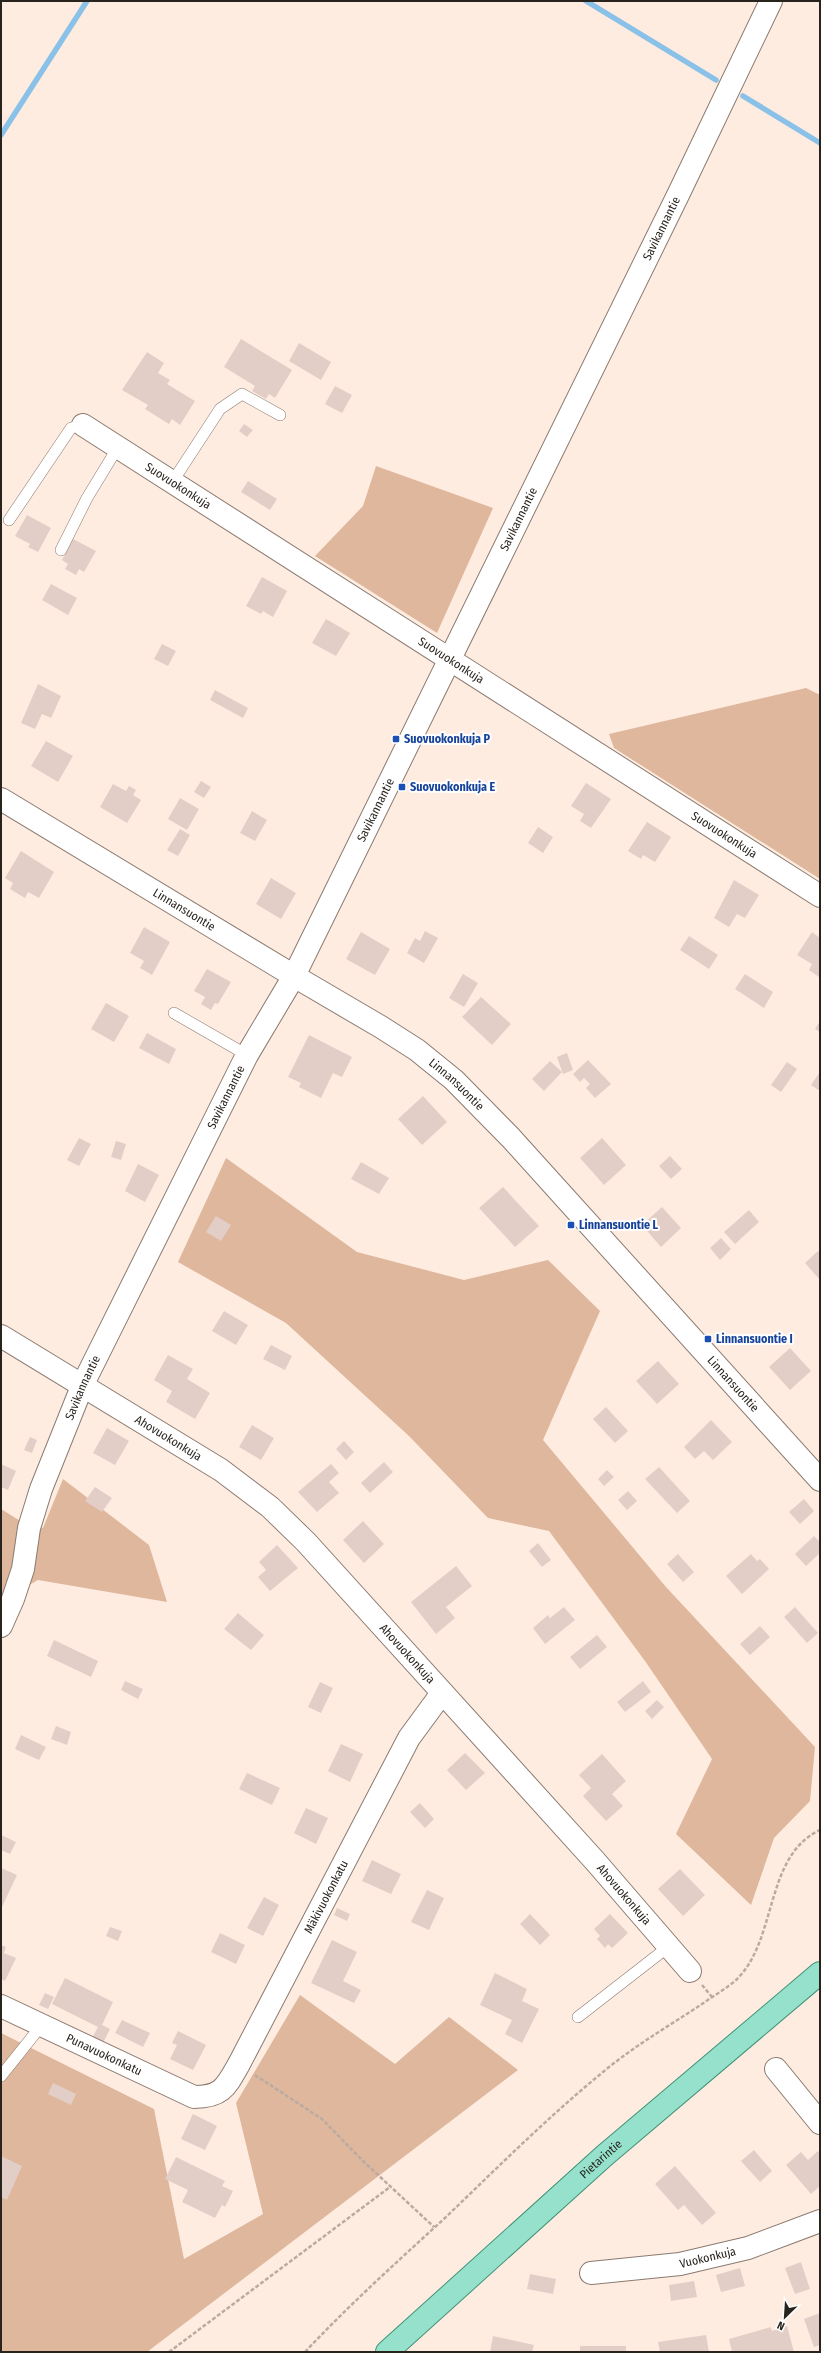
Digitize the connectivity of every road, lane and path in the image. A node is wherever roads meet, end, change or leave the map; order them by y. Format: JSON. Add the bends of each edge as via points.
{"nodes":[{"id":1,"x":771,"y":1,"type":"edge"},
{"id":2,"x":280,"y":415,"type":"dead end"},
{"id":3,"x":83,"y":425,"type":"joint"},
{"id":4,"x":118,"y":447,"type":"junction"},
{"id":5,"x":172,"y":481,"type":"junction"},
{"id":6,"x":9,"y":520,"type":"dead end"},
{"id":7,"x":61,"y":550,"type":"dead end"},
{"id":8,"x":450,"y":660,"type":"junction"},
{"id":9,"x":1,"y":798,"type":"edge"},
{"id":10,"x":820,"y":896,"type":"edge"},
{"id":11,"x":294,"y":976,"type":"junction"},
{"id":12,"x":174,"y":1013,"type":"dead end"},
{"id":13,"x":247,"y":1055,"type":"junction"},
{"id":14,"x":1,"y":1336,"type":"edge"},
{"id":15,"x":83,"y":1384,"type":"junction"},
{"id":16,"x":820,"y":1480,"type":"edge"},
{"id":17,"x":1,"y":1626,"type":"edge"},
{"id":18,"x":442,"y":1693,"type":"junction"},
{"id":19,"x":820,"y":1830,"type":"edge"},
{"id":20,"x":668,"y":1947,"type":"junction"},
{"id":21,"x":690,"y":1971,"type":"dead end"},
{"id":22,"x":820,"y":1973,"type":"edge"},
{"id":23,"x":1,"y":2006,"type":"edge"},
{"id":24,"x":578,"y":2017,"type":"dead end"},
{"id":25,"x":41,"y":2026,"type":"junction"},
{"id":26,"x":239,"y":2064,"type":"junction"},
{"id":27,"x":776,"y":2069,"type":"dead end"},
{"id":28,"x":1,"y":2076,"type":"edge"},
{"id":29,"x":209,"y":2097,"type":"joint"},
{"id":30,"x":820,"y":2123,"type":"edge"},
{"id":31,"x":390,"y":2187,"type":"junction"},
{"id":32,"x":820,"y":2221,"type":"edge"},
{"id":33,"x":434,"y":2227,"type":"junction"},
{"id":34,"x":591,"y":2273,"type":"dead end"},
{"id":35,"x":169,"y":2352,"type":"edge"},
{"id":36,"x":305,"y":2352,"type":"edge"},
{"id":37,"x":387,"y":2352,"type":"edge"}],
"edges":[{"from":1,"to":8,"type":"street","name":"Savikannantie"},
{"from":2,"to":5,"type":"lane","via":[[242,394],[220,409]]},
{"from":3,"to":4,"type":"street","name":"Suovuokonkuja"},
{"from":3,"to":6,"type":"lane","via":[[71,428]]},
{"from":4,"to":5,"type":"street","name":"Suovuokonkuja"},
{"from":4,"to":7,"type":"lane","via":[[87,498]]},
{"from":5,"to":8,"type":"street","name":"Suovuokonkuja"},
{"from":8,"to":10,"type":"street","name":"Suovuokonkuja"},
{"from":8,"to":11,"type":"street","name":"Savikannantie"},
{"from":9,"to":11,"type":"street","name":"Linnansuontie"},
{"from":11,"to":13,"type":"street","name":"Savikannantie"},
{"from":11,"to":16,"type":"street","name":"Linnansuontie","via":[[417,1050],[454,1080],[510,1138]]},
{"from":12,"to":13,"type":"lane"},
{"from":13,"to":15,"type":"street","name":"Savikannantie"},
{"from":14,"to":15,"type":"street","name":"Ahovuokonkuja"},
{"from":15,"to":17,"type":"street","name":"Savikannantie","via":[[41,1488],[29,1528],[23,1569]]},
{"from":15,"to":18,"type":"street","name":"Ahovuokonkuja","via":[[221,1470],[270,1507],[306,1542]]},
{"from":18,"to":20,"type":"street","name":"Ahovuokonkuja"},
{"from":18,"to":26,"type":"street","name":"Mäkivuokonkatu","via":[[409,1738]]},
{"from":19,"to":33,"type":"path","via":[[800,1843],[786,1862],[762,1935],[750,1963],[736,1980],[638,2045],[604,2071]]},
{"from":20,"to":21,"type":"street","name":"Ahovuokonkuja"},
{"from":20,"to":24,"type":"lane"},
{"from":22,"to":37,"type":"main road","name":"Pietarintie","via":[[604,2156]]},
{"from":23,"to":25,"type":"street","name":"Punavuokonkatu"},
{"from":25,"to":28,"type":"lane"},
{"from":25,"to":29,"type":"street","name":"Punavuokonkatu","via":[[194,2097]]},
{"from":26,"to":29,"type":"street","name":"Mäkivuokonkatu","via":[[220,2092]]},
{"from":26,"to":31,"type":"path","via":[[322,2119]]},
{"from":27,"to":30,"type":"street"},
{"from":31,"to":33,"type":"path"},
{"from":31,"to":35,"type":"path"},
{"from":32,"to":34,"type":"street","name":"Vuokonkuja","via":[[748,2248],[680,2264]]},
{"from":33,"to":36,"type":"path","via":[[341,2314]]}]}
